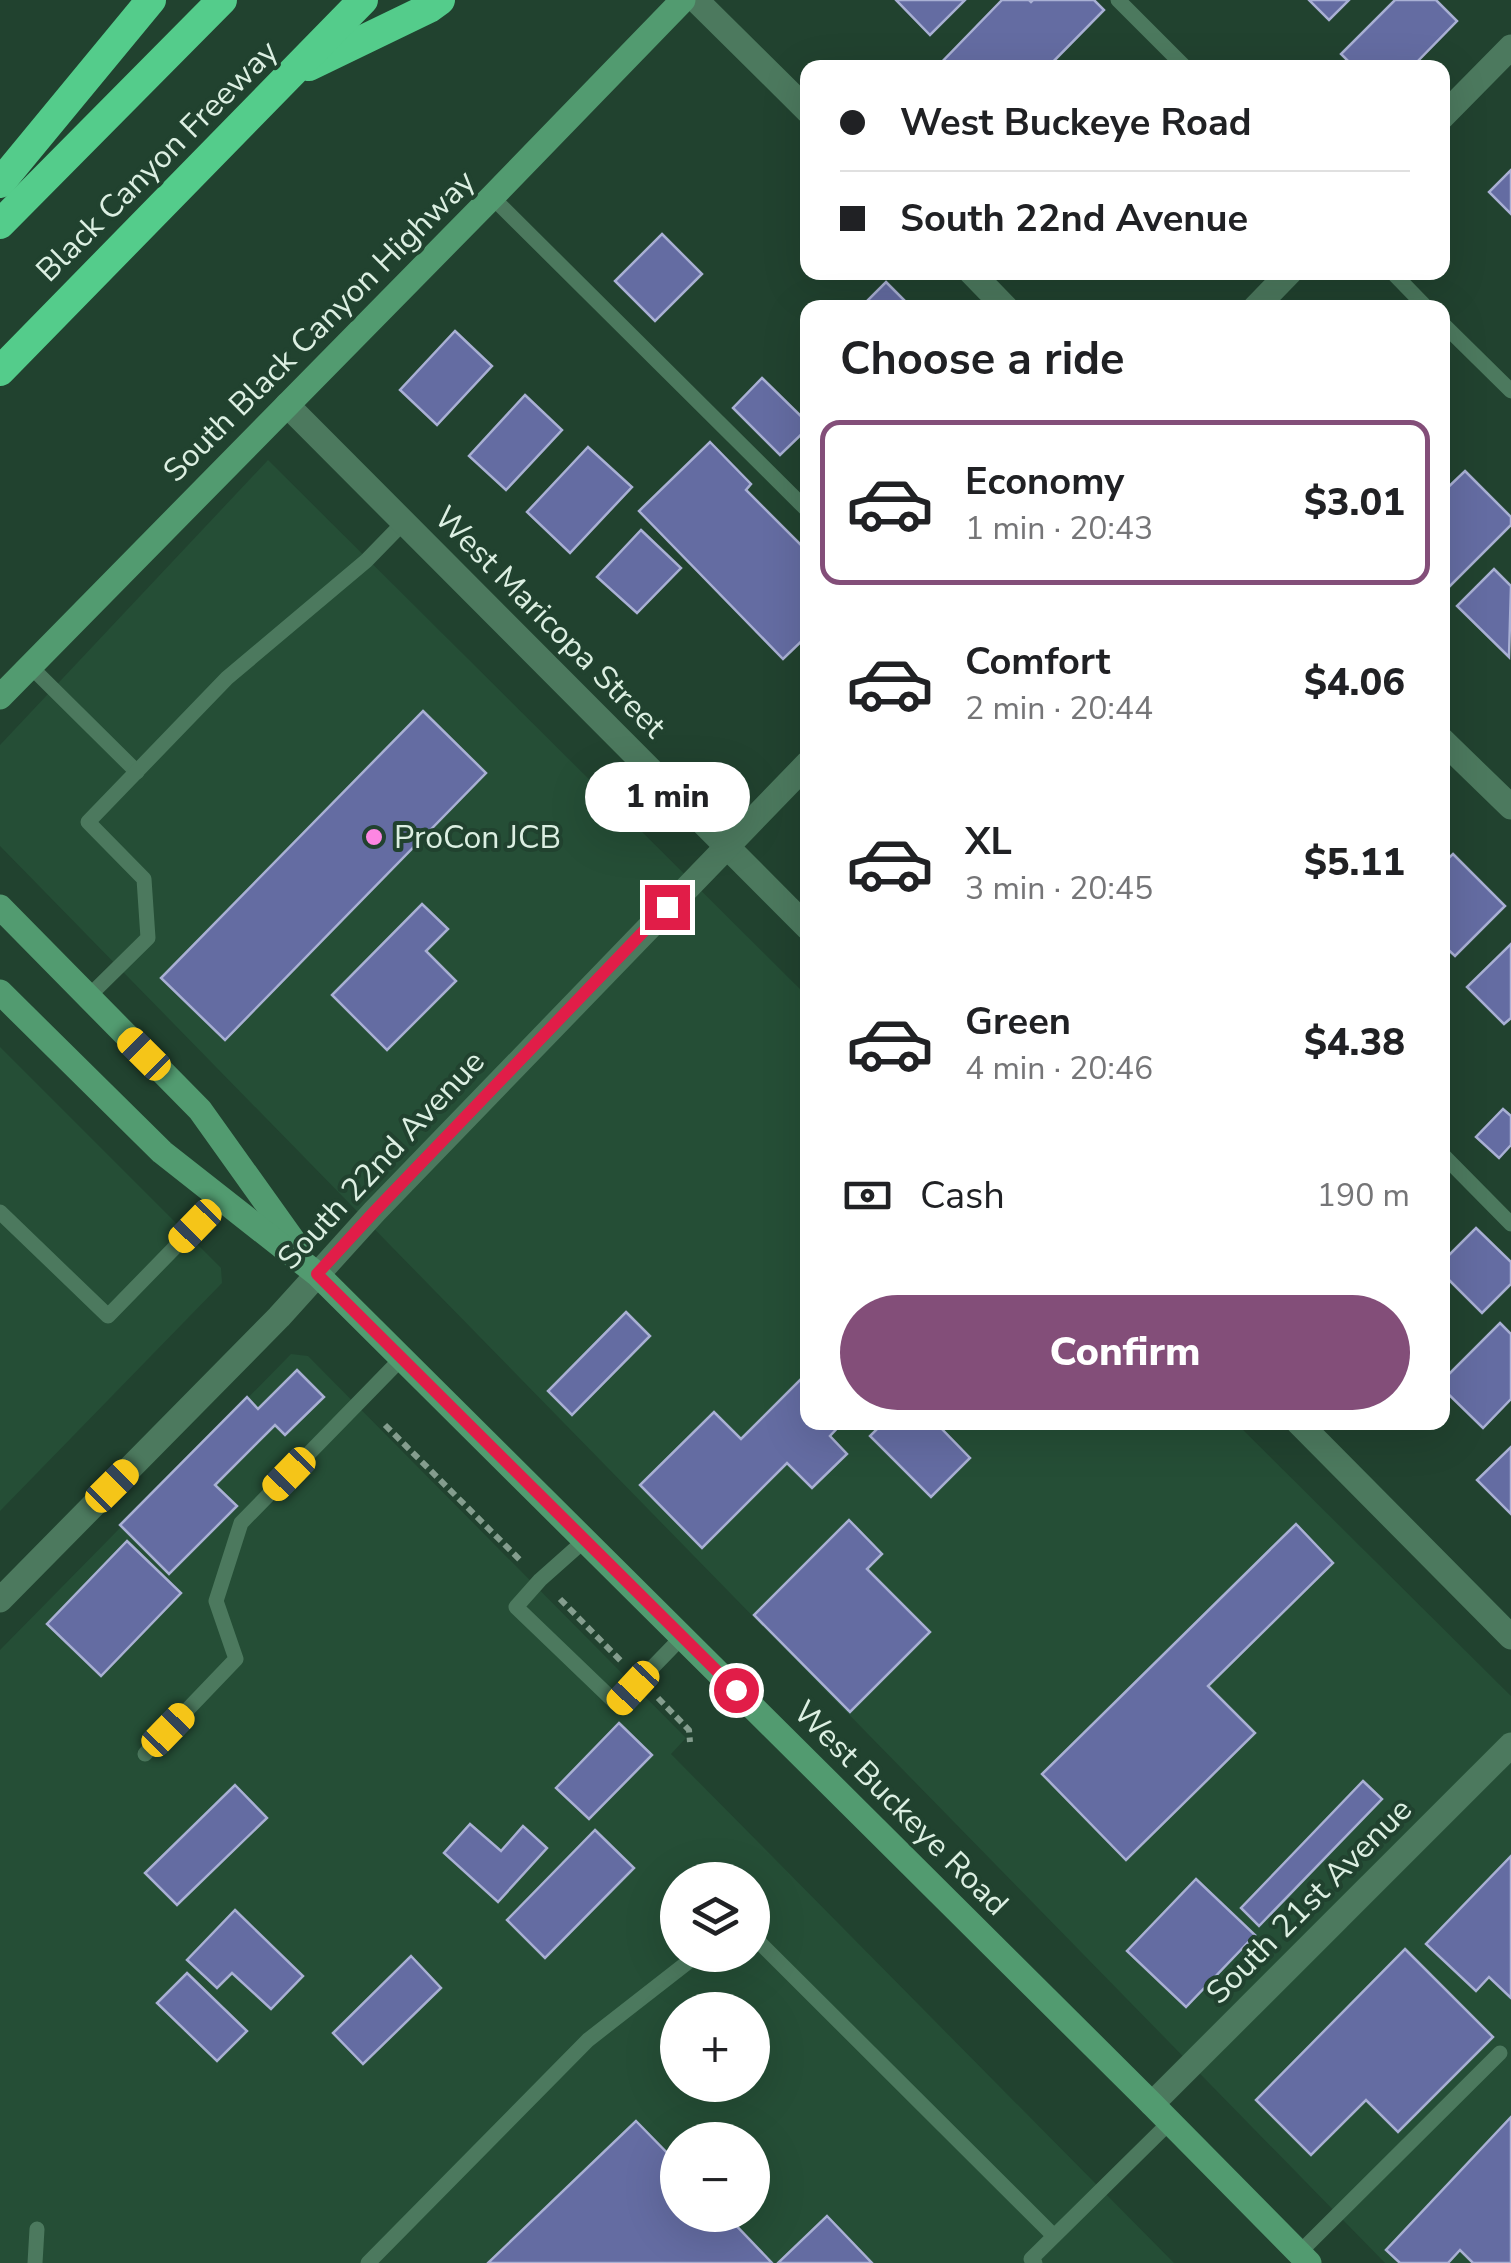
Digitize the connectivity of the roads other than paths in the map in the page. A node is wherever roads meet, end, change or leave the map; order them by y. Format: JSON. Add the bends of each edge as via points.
{"nodes":[{"id":1,"x":151,"y":0,"type":"edge"},
{"id":2,"x":222,"y":0,"type":"edge"},
{"id":3,"x":364,"y":0,"type":"edge"},
{"id":4,"x":440,"y":0,"type":"edge"},
{"id":5,"x":683,"y":0,"type":"edge"},
{"id":6,"x":696,"y":0,"type":"edge"},
{"id":7,"x":1118,"y":0,"type":"edge"},
{"id":8,"x":1511,"y":47,"type":"edge"},
{"id":9,"x":1178,"y":60,"type":"edge"},
{"id":10,"x":292,"y":74,"type":"junction"},
{"id":11,"x":800,"y":102,"type":"edge"},
{"id":12,"x":1450,"y":109,"type":"edge"},
{"id":13,"x":0,"y":183,"type":"edge"},
{"id":14,"x":492,"y":198,"type":"junction"},
{"id":15,"x":0,"y":224,"type":"edge"},
{"id":16,"x":979,"y":280,"type":"edge"},
{"id":17,"x":1282,"y":280,"type":"edge"},
{"id":18,"x":1400,"y":280,"type":"edge"},
{"id":19,"x":998,"y":300,"type":"edge"},
{"id":20,"x":1263,"y":300,"type":"edge"},
{"id":21,"x":1419,"y":300,"type":"edge"},
{"id":22,"x":1450,"y":331,"type":"edge"},
{"id":23,"x":0,"y":371,"type":"edge"},
{"id":24,"x":1511,"y":392,"type":"edge"},
{"id":25,"x":287,"y":405,"type":"junction"},
{"id":26,"x":800,"y":503,"type":"edge"},
{"id":27,"x":404,"y":522,"type":"junction"},
{"id":28,"x":30,"y":666,"type":"junction"},
{"id":29,"x":0,"y":697,"type":"edge"},
{"id":30,"x":1450,"y":748,"type":"edge"},
{"id":31,"x":800,"y":771,"type":"edge"},
{"id":32,"x":137,"y":772,"type":"junction"},
{"id":33,"x":1511,"y":807,"type":"edge"},
{"id":34,"x":726,"y":846,"type":"junction"},
{"id":35,"x":0,"y":907,"type":"edge"},
{"id":36,"x":800,"y":920,"type":"edge"},
{"id":37,"x":0,"y":992,"type":"edge"},
{"id":38,"x":88,"y":997,"type":"junction"},
{"id":39,"x":1450,"y":1162,"type":"edge"},
{"id":40,"x":222,"y":1199,"type":"junction"},
{"id":41,"x":0,"y":1212,"type":"edge"},
{"id":42,"x":1511,"y":1224,"type":"edge"},
{"id":43,"x":317,"y":1274,"type":"junction"},
{"id":44,"x":402,"y":1358,"type":"junction"},
{"id":45,"x":1306,"y":1430,"type":"edge"},
{"id":46,"x":585,"y":1540,"type":"junction"},
{"id":47,"x":0,"y":1600,"type":"edge"},
{"id":48,"x":1511,"y":1636,"type":"edge"},
{"id":49,"x":682,"y":1637,"type":"junction"},
{"id":50,"x":1511,"y":1745,"type":"edge"},
{"id":51,"x":145,"y":1754,"type":"dead end"},
{"id":52,"x":770,"y":1954,"type":"edge"},
{"id":53,"x":676,"y":1972,"type":"edge"},
{"id":54,"x":1500,"y":2053,"type":"dead end"},
{"id":55,"x":1161,"y":2113,"type":"junction"},
{"id":56,"x":37,"y":2230,"type":"dead end"},
{"id":57,"x":1054,"y":2236,"type":"junction"},
{"id":58,"x":1304,"y":2258,"type":"edge"},
{"id":59,"x":36,"y":2263,"type":"edge"},
{"id":60,"x":368,"y":2263,"type":"edge"},
{"id":61,"x":1035,"y":2263,"type":"edge"}],
"edges":[{"from":1,"to":13,"type":"highway"},
{"from":2,"to":15,"type":"highway","name":"Black Canyon Freeway"},
{"from":3,"to":10,"type":"highway","name":"Black Canyon Freeway"},
{"from":4,"to":10,"type":"highway"},
{"from":5,"to":14,"type":"main road","name":"South Black Canyon Highway"},
{"from":6,"to":11,"type":"street"},
{"from":7,"to":9,"type":"lane"},
{"from":8,"to":12,"type":"street"},
{"from":10,"to":23,"type":"highway","name":"Black Canyon Freeway"},
{"from":14,"to":25,"type":"main road","name":"South Black Canyon Highway"},
{"from":14,"to":26,"type":"lane"},
{"from":16,"to":19,"type":"street"},
{"from":17,"to":20,"type":"street"},
{"from":18,"to":21,"type":"lane"},
{"from":22,"to":24,"type":"lane"},
{"from":25,"to":27,"type":"street","name":"West Maricopa Street"},
{"from":25,"to":28,"type":"main road","name":"South Black Canyon Highway"},
{"from":27,"to":32,"type":"lane","via":[[228,678]]},
{"from":27,"to":34,"type":"street","name":"West Maricopa Street"},
{"from":28,"to":29,"type":"main road","name":"South Black Canyon Highway"},
{"from":28,"to":32,"type":"lane"},
{"from":30,"to":33,"type":"street"},
{"from":31,"to":34,"type":"street","name":"South 22nd Avenue"},
{"from":32,"to":38,"type":"lane","via":[[88,822],[144,879],[148,938]]},
{"from":34,"to":36,"type":"street","name":"West Maricopa Street"},
{"from":34,"to":43,"type":"street","name":"South 22nd Avenue"},
{"from":35,"to":38,"type":"main road","name":"West Buckeye Road"},
{"from":37,"to":40,"type":"main road","name":"West Buckeye Road","via":[[162,1152]]},
{"from":38,"to":43,"type":"main road","name":"West Buckeye Road","via":[[200,1110]]},
{"from":39,"to":42,"type":"lane"},
{"from":40,"to":41,"type":"lane","via":[[108,1316]]},
{"from":40,"to":43,"type":"main road","name":"West Buckeye Road"},
{"from":43,"to":44,"type":"main road","name":"West Buckeye Road"},
{"from":43,"to":47,"type":"street","name":"South 22nd Avenue"},
{"from":44,"to":46,"type":"main road","name":"West Buckeye Road"},
{"from":44,"to":51,"type":"lane","via":[[241,1524],[216,1601],[236,1659]]},
{"from":45,"to":48,"type":"street"},
{"from":46,"to":49,"type":"main road","name":"West Buckeye Road"},
{"from":46,"to":49,"type":"lane","via":[[516,1607],[617,1704]]},
{"from":49,"to":55,"type":"main road","name":"West Buckeye Road"},
{"from":50,"to":55,"type":"street","name":"South 21st Avenue"},
{"from":52,"to":57,"type":"lane"},
{"from":53,"to":60,"type":"lane","via":[[588,2040]]},
{"from":54,"to":58,"type":"lane"},
{"from":55,"to":57,"type":"lane"},
{"from":55,"to":58,"type":"main road","name":"West Buckeye Road"},
{"from":56,"to":59,"type":"lane"},
{"from":57,"to":61,"type":"lane","via":[[1030,2258]]}]}
